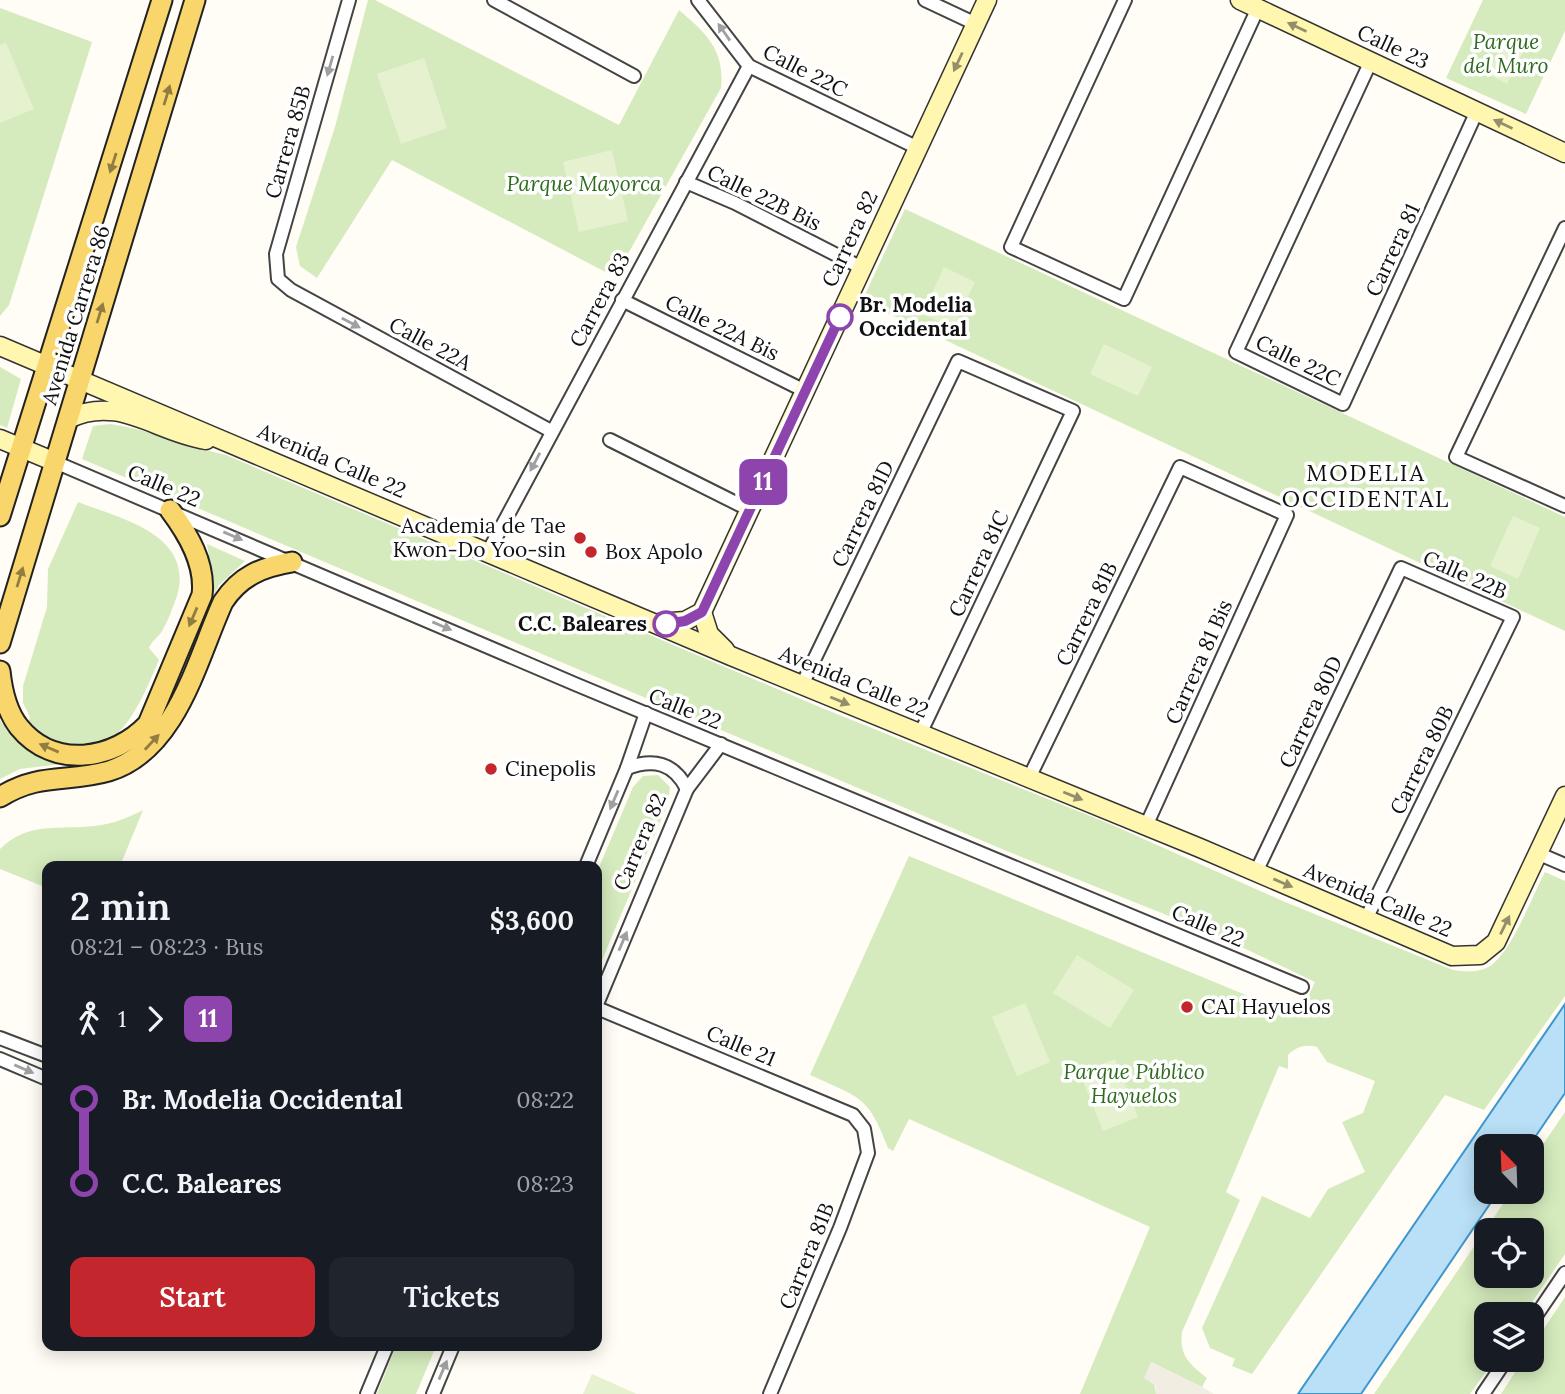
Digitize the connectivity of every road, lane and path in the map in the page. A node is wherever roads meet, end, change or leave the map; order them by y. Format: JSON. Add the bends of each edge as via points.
{"nodes":[{"id":1,"x":162,"y":0,"type":"edge"},
{"id":2,"x":195,"y":0,"type":"edge"},
{"id":3,"x":349,"y":0,"type":"edge"},
{"id":4,"x":494,"y":0,"type":"edge"},
{"id":5,"x":698,"y":0,"type":"edge"},
{"id":6,"x":925,"y":0,"type":"edge"},
{"id":7,"x":987,"y":0,"type":"edge"},
{"id":8,"x":1125,"y":0,"type":"edge"},
{"id":9,"x":1240,"y":0,"type":"edge"},
{"id":10,"x":1258,"y":8,"type":"junction"},
{"id":11,"x":976,"y":24,"type":"junction"},
{"id":12,"x":1371,"y":61,"type":"junction"},
{"id":13,"x":749,"y":66,"type":"junction"},
{"id":14,"x":634,"y":76,"type":"dead end"},
{"id":15,"x":1477,"y":111,"type":"junction"},
{"id":16,"x":918,"y":148,"type":"junction"},
{"id":17,"x":1565,"y":153,"type":"edge"},
{"id":18,"x":686,"y":182,"type":"junction"},
{"id":19,"x":1565,"y":228,"type":"edge"},
{"id":20,"x":862,"y":268,"type":"junction"},
{"id":21,"x":291,"y":290,"type":"joint"},
{"id":22,"x":622,"y":300,"type":"junction"},
{"id":23,"x":0,"y":346,"type":"edge"},
{"id":24,"x":47,"y":365,"type":"junction"},
{"id":25,"x":80,"y":378,"type":"junction"},
{"id":26,"x":805,"y":391,"type":"junction"},
{"id":27,"x":1343,"y":404,"type":"joint"},
{"id":28,"x":1073,"y":411,"type":"joint"},
{"id":29,"x":68,"y":419,"type":"junction"},
{"id":30,"x":551,"y":431,"type":"junction"},
{"id":31,"x":0,"y":439,"type":"edge"},
{"id":32,"x":610,"y":440,"type":"dead end"},
{"id":33,"x":20,"y":447,"type":"junction"},
{"id":34,"x":240,"y":447,"type":"junction"},
{"id":35,"x":55,"y":462,"type":"junction"},
{"id":36,"x":1565,"y":506,"type":"edge"},
{"id":37,"x":170,"y":510,"type":"junction"},
{"id":38,"x":750,"y":510,"type":"junction"},
{"id":39,"x":1287,"y":515,"type":"joint"},
{"id":40,"x":0,"y":516,"type":"edge"},
{"id":41,"x":488,"y":552,"type":"junction"},
{"id":42,"x":292,"y":562,"type":"junction"},
{"id":43,"x":1401,"y":568,"type":"joint"},
{"id":44,"x":702,"y":612,"type":"junction"},
{"id":45,"x":1513,"y":617,"type":"joint"},
{"id":46,"x":650,"y":622,"type":"junction"},
{"id":47,"x":0,"y":643,"type":"edge"},
{"id":48,"x":731,"y":656,"type":"junction"},
{"id":49,"x":0,"y":671,"type":"edge"},
{"id":50,"x":802,"y":685,"type":"junction"},
{"id":51,"x":646,"y":713,"type":"junction"},
{"id":52,"x":920,"y":734,"type":"junction"},
{"id":53,"x":721,"y":744,"type":"junction"},
{"id":54,"x":627,"y":768,"type":"junction"},
{"id":55,"x":1029,"y":778,"type":"junction"},
{"id":56,"x":687,"y":789,"type":"junction"},
{"id":57,"x":1565,"y":796,"type":"edge"},
{"id":58,"x":0,"y":797,"type":"edge"},
{"id":59,"x":1146,"y":826,"type":"junction"},
{"id":60,"x":1537,"y":853,"type":"junction"},
{"id":61,"x":588,"y":861,"type":"edge"},
{"id":62,"x":1565,"y":865,"type":"edge"},
{"id":63,"x":1256,"y":872,"type":"junction"},
{"id":64,"x":1366,"y":919,"type":"junction"},
{"id":65,"x":1302,"y":987,"type":"dead end"},
{"id":66,"x":602,"y":994,"type":"edge"},
{"id":67,"x":602,"y":1008,"type":"edge"},
{"id":68,"x":0,"y":1038,"type":"edge"},
{"id":69,"x":42,"y":1054,"type":"edge"},
{"id":70,"x":0,"y":1059,"type":"edge"},
{"id":71,"x":42,"y":1077,"type":"edge"},
{"id":72,"x":864,"y":1129,"type":"joint"},
{"id":73,"x":1565,"y":1273,"type":"edge"},
{"id":74,"x":1544,"y":1304,"type":"edge"},
{"id":75,"x":385,"y":1351,"type":"edge"},
{"id":76,"x":451,"y":1351,"type":"edge"},
{"id":77,"x":1498,"y":1372,"type":"edge"},
{"id":78,"x":367,"y":1394,"type":"edge"},
{"id":79,"x":433,"y":1394,"type":"edge"},
{"id":80,"x":770,"y":1394,"type":"edge"},
{"id":81,"x":1483,"y":1394,"type":"edge"}],
"edges":[{"from":1,"to":24,"type":"main road","name":"Avenida Carrera 86","one_way":true},
{"from":25,"to":2,"type":"main road","name":"Avenida Carrera 86","one_way":true},
{"from":3,"to":21,"type":"street","name":"Carrera 85B","one_way":true,"via":[[276,254],[278,279]]},
{"from":4,"to":14,"type":"street"},
{"from":13,"to":5,"type":"street","name":"Calle 22C","one_way":true},
{"from":6,"to":11,"type":"street"},
{"from":7,"to":11,"type":"street","name":"Carrera 82"},
{"from":8,"to":10,"type":"street","via":[[1011,247],[1124,299]]},
{"from":9,"to":10,"type":"street","name":"Calle 23"},
{"from":12,"to":10,"type":"street","name":"Calle 23","one_way":true},
{"from":11,"to":16,"type":"street","name":"Carrera 82","one_way":true},
{"from":12,"to":15,"type":"street","name":"Calle 23"},
{"from":12,"to":27,"type":"street","name":"Calle 22C","via":[[1236,352]]},
{"from":13,"to":16,"type":"street","name":"Calle 22C"},
{"from":13,"to":18,"type":"street","name":"Carrera 83"},
{"from":17,"to":15,"type":"street","name":"Calle 23","one_way":true},
{"from":15,"to":27,"type":"street","name":"Carrera 81"},
{"from":16,"to":20,"type":"street","name":"Carrera 82"},
{"from":18,"to":20,"type":"street","name":"Calle 22B Bis"},
{"from":18,"to":22,"type":"street","name":"Carrera 83"},
{"from":19,"to":36,"type":"street","via":[[1456,457]]},
{"from":20,"to":26,"type":"street","name":"Carrera 82"},
{"from":21,"to":30,"type":"street","name":"Calle 22A","one_way":true},
{"from":22,"to":26,"type":"street","name":"Calle 22A Bis"},
{"from":22,"to":30,"type":"street","name":"Carrera 83"},
{"from":23,"to":24,"type":"street","name":"Avenida Calle 22"},
{"from":24,"to":25,"type":"street","name":"Avenida Calle 22"},
{"from":24,"to":33,"type":"main road","name":"Avenida Carrera 86"},
{"from":25,"to":29,"type":"main road","name":"Avenida Carrera 86"},
{"from":25,"to":34,"type":"street","name":"Avenida Calle 22"},
{"from":26,"to":38,"type":"street","name":"Carrera 82"},
{"from":28,"to":50,"type":"street","name":"Carrera 81D","via":[[958,361]]},
{"from":28,"to":52,"type":"street","name":"Carrera 81C"},
{"from":29,"to":34,"type":"street","name":"Avenida Calle 22","via":[[93,409],[120,411],[181,435]]},
{"from":29,"to":35,"type":"main road","name":"Avenida Carrera 86"},
{"from":30,"to":41,"type":"street","name":"Carrera 83","one_way":true},
{"from":31,"to":33,"type":"street"},
{"from":32,"to":38,"type":"street"},
{"from":33,"to":35,"type":"street"},
{"from":33,"to":40,"type":"main road","name":"Avenida Carrera 86"},
{"from":34,"to":41,"type":"street","name":"Avenida Calle 22"},
{"from":35,"to":37,"type":"street","name":"Calle 22"},
{"from":47,"to":35,"type":"main road","name":"Avenida Carrera 86","one_way":true},
{"from":37,"to":42,"type":"street","name":"Calle 22","one_way":true},
{"from":37,"to":49,"type":"main road","one_way":true,"via":[[190,538],[203,576],[202,595],[148,724],[138,736],[125,746],[91,755],[68,754],[41,745],[13,718]]},
{"from":38,"to":44,"type":"street","name":"Carrera 82"},
{"from":39,"to":55,"type":"street","name":"Carrera 81B","via":[[1180,467]]},
{"from":39,"to":59,"type":"street","name":"Carrera 81 Bis"},
{"from":41,"to":46,"type":"street","name":"Avenida Calle 22"},
{"from":42,"to":51,"type":"street","name":"Calle 22","one_way":true},
{"from":58,"to":42,"type":"main road","one_way":true,"via":[[41,779],[109,771],[151,746],[180,698],[232,587],[264,568]]},
{"from":43,"to":45,"type":"street","name":"Calle 22B"},
{"from":43,"to":63,"type":"street","name":"Carrera 80D"},
{"from":44,"to":46,"type":"street","via":[[675,624]]},
{"from":44,"to":48,"type":"street","via":[[709,634]]},
{"from":45,"to":64,"type":"street","name":"Carrera 80B"},
{"from":46,"to":48,"type":"street","name":"Avenida Calle 22"},
{"from":48,"to":50,"type":"street","name":"Avenida Calle 22"},
{"from":50,"to":52,"type":"street","name":"Avenida Calle 22","one_way":true},
{"from":51,"to":53,"type":"street","name":"Calle 22"},
{"from":51,"to":54,"type":"street","name":"Carrera 82"},
{"from":52,"to":55,"type":"street","name":"Avenida Calle 22"},
{"from":53,"to":56,"type":"street","name":"Carrera 82"},
{"from":53,"to":65,"type":"street","name":"Calle 22"},
{"from":54,"to":56,"type":"street","via":[[661,763],[676,772]]},
{"from":54,"to":61,"type":"street","name":"Carrera 82","one_way":true},
{"from":55,"to":59,"type":"street","name":"Avenida Calle 22","one_way":true},
{"from":66,"to":56,"type":"street","name":"Carrera 82","one_way":true},
{"from":57,"to":60,"type":"street"},
{"from":59,"to":63,"type":"street","name":"Avenida Calle 22"},
{"from":60,"to":62,"type":"street"},
{"from":64,"to":60,"type":"street","name":"Avenida Calle 22","one_way":true,"via":[[1452,957],[1480,955],[1496,942]]},
{"from":63,"to":64,"type":"street","name":"Avenida Calle 22","one_way":true},
{"from":67,"to":72,"type":"street","name":"Calle 21","via":[[852,1115]]},
{"from":68,"to":69,"type":"street"},
{"from":70,"to":71,"type":"street","one_way":true},
{"from":72,"to":80,"type":"street","name":"Carrera 81B","via":[[868,1153]]},
{"from":73,"to":74,"type":"street"},
{"from":75,"to":78,"type":"street"},
{"from":79,"to":76,"type":"street","one_way":true},
{"from":77,"to":81,"type":"street"}]}
